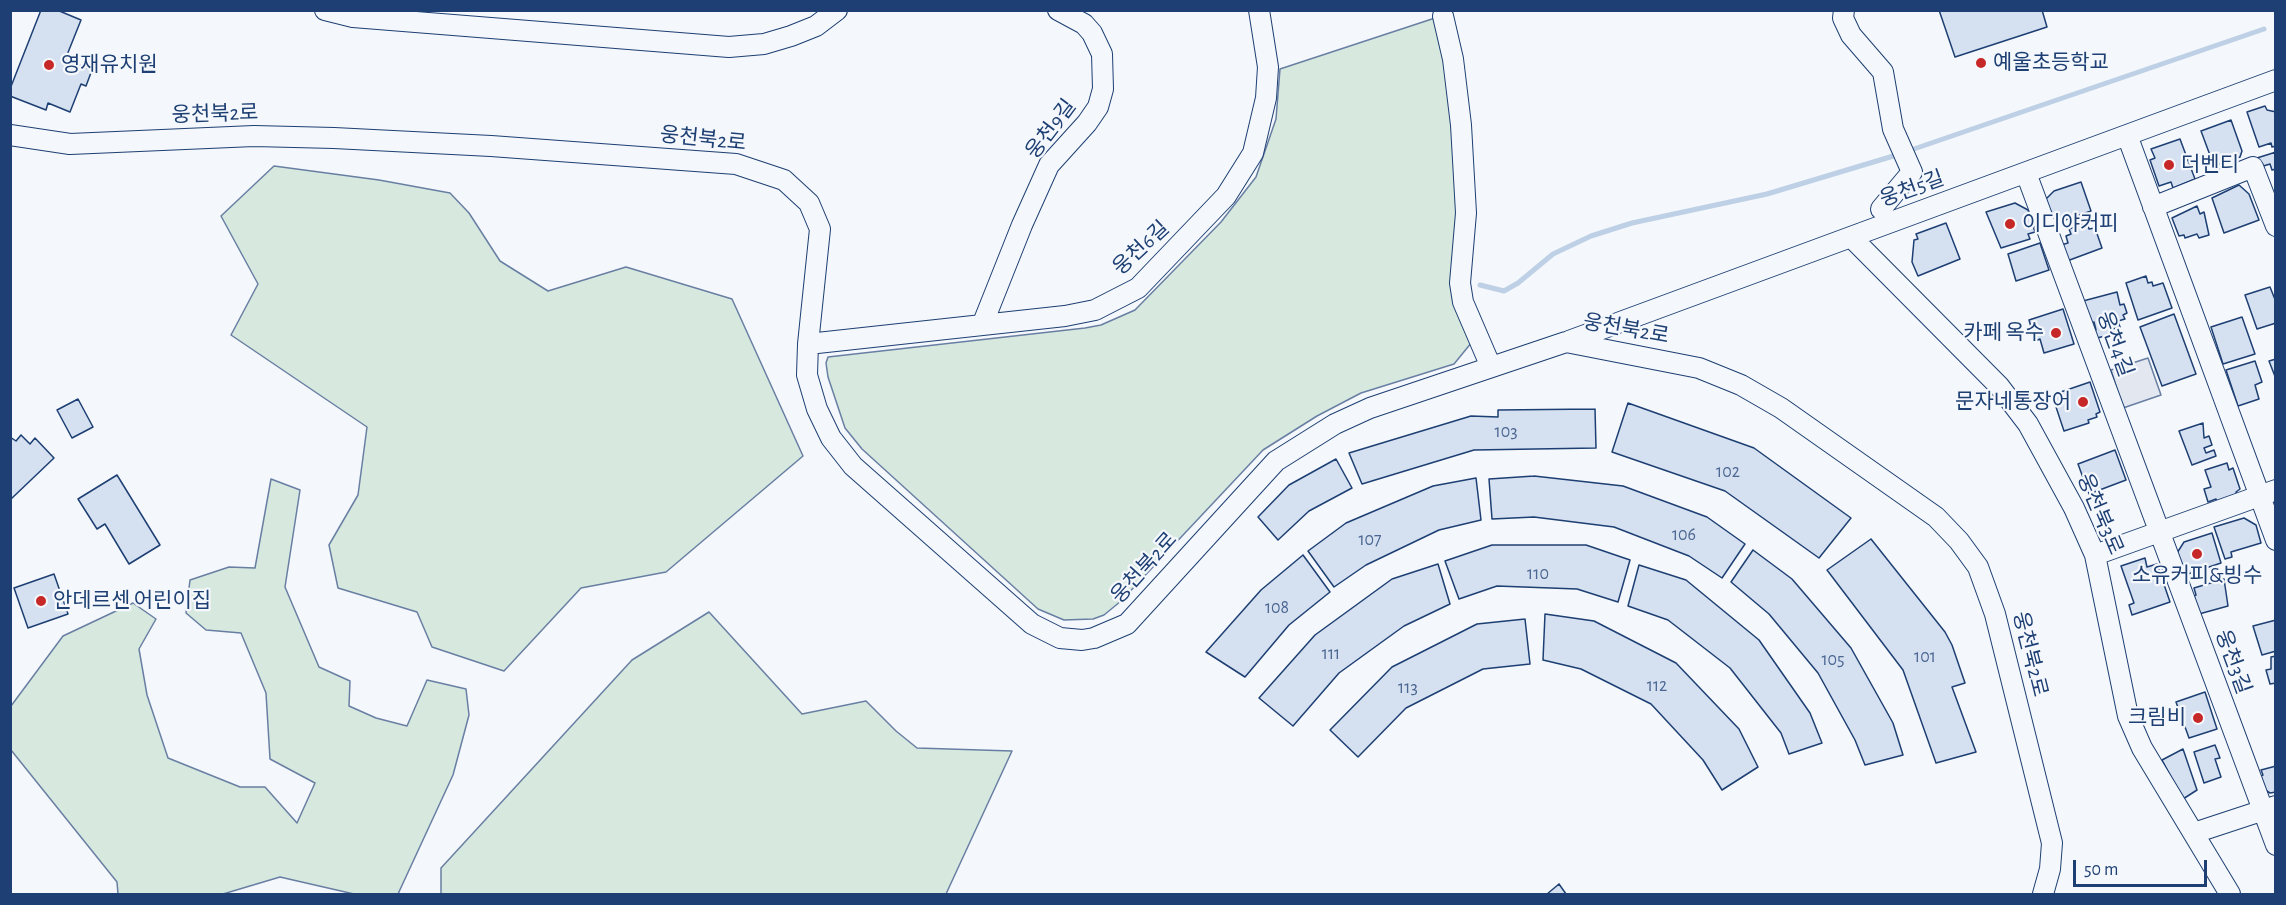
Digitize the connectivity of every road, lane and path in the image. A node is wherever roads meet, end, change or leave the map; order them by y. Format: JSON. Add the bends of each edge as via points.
{"nodes":[{"id":1,"x":325,"y":10,"type":"edge"},
{"id":2,"x":837,"y":10,"type":"edge"},
{"id":3,"x":1058,"y":10,"type":"edge"},
{"id":4,"x":1260,"y":10,"type":"edge"},
{"id":5,"x":1844,"y":10,"type":"edge"},
{"id":6,"x":1443,"y":16,"type":"dead end"},
{"id":7,"x":2276,"y":80,"type":"edge"},
{"id":8,"x":10,"y":135,"type":"edge"},
{"id":9,"x":2127,"y":135,"type":"junction"},
{"id":10,"x":2026,"y":172,"type":"junction"},
{"id":11,"x":2153,"y":207,"type":"junction"},
{"id":12,"x":1881,"y":209,"type":"dead end"},
{"id":13,"x":2276,"y":226,"type":"edge"},
{"id":14,"x":1851,"y":237,"type":"junction"},
{"id":15,"x":983,"y":323,"type":"junction"},
{"id":16,"x":1566,"y":342,"type":"junction"},
{"id":17,"x":808,"y":344,"type":"junction"},
{"id":18,"x":1491,"y":367,"type":"junction"},
{"id":19,"x":2267,"y":493,"type":"edge"},
{"id":20,"x":2159,"y":532,"type":"junction"},
{"id":21,"x":2276,"y":540,"type":"edge"},
{"id":22,"x":2095,"y":555,"type":"junction"},
{"id":23,"x":2269,"y":808,"type":"edge"},
{"id":24,"x":2193,"y":833,"type":"junction"},
{"id":25,"x":2276,"y":845,"type":"edge"},
{"id":26,"x":2043,"y":894,"type":"edge"},
{"id":27,"x":2230,"y":894,"type":"edge"}],
"edges":[{"from":1,"to":2,"type":"street","via":[[353,17],[729,47],[764,44],[791,36],[816,26]]},
{"from":3,"to":15,"type":"street","name":"웅천9길","via":[[1092,33],[1102,54],[1103,89],[1098,107],[1087,123],[1048,165]]},
{"from":4,"to":15,"type":"street","name":"웅천6길","via":[[1268,67],[1264,108],[1253,153],[1226,196],[1138,288],[1114,302],[1065,316]]},
{"from":5,"to":12,"type":"street","via":[[1843,18],[1851,35],[1884,72],[1893,129],[1912,172]]},
{"from":6,"to":18,"type":"street","via":[[1461,125],[1466,213],[1460,283],[1463,302]]},
{"from":7,"to":9,"type":"street","name":"웅천5길"},
{"from":8,"to":17,"type":"street","name":"웅천북2로","via":[[70,144],[254,136],[334,138],[750,167],[793,187],[809,203],[818,221],[820,245]]},
{"from":9,"to":10,"type":"street","name":"웅천5길"},
{"from":9,"to":11,"type":"street"},
{"from":10,"to":14,"type":"street","name":"웅천5길"},
{"from":10,"to":20,"type":"street","name":"웅천4길"},
{"from":11,"to":13,"type":"street","via":[[2253,167]]},
{"from":11,"to":19,"type":"street"},
{"from":14,"to":16,"type":"street","name":"웅천5길"},
{"from":14,"to":22,"type":"street","name":"웅천북3로","via":[[2011,401],[2074,508]]},
{"from":15,"to":17,"type":"street","name":"웅천6길"},
{"from":16,"to":18,"type":"street","name":"웅천북2로"},
{"from":16,"to":26,"type":"street","name":"웅천북2로","via":[[1659,358],[1699,368],[1741,385],[1781,408],[1936,517],[1959,541],[1989,590],[2049,832],[2052,856]]},
{"from":17,"to":18,"type":"street","name":"웅천북2로","via":[[807,375],[813,399],[844,457],[1032,624],[1060,638],[1082,640],[1127,624],[1257,479],[1304,442],[1370,408]]},
{"from":19,"to":20,"type":"street"},
{"from":19,"to":21,"type":"street"},
{"from":20,"to":22,"type":"street"},
{"from":20,"to":23,"type":"street","name":"웅천3길"},
{"from":22,"to":24,"type":"street","name":"웅천북3로","via":[[2128,716],[2142,748]]},
{"from":23,"to":24,"type":"street"},
{"from":23,"to":25,"type":"street","name":"웅천3길"},
{"from":24,"to":27,"type":"street","name":"웅천북3로"}]}
